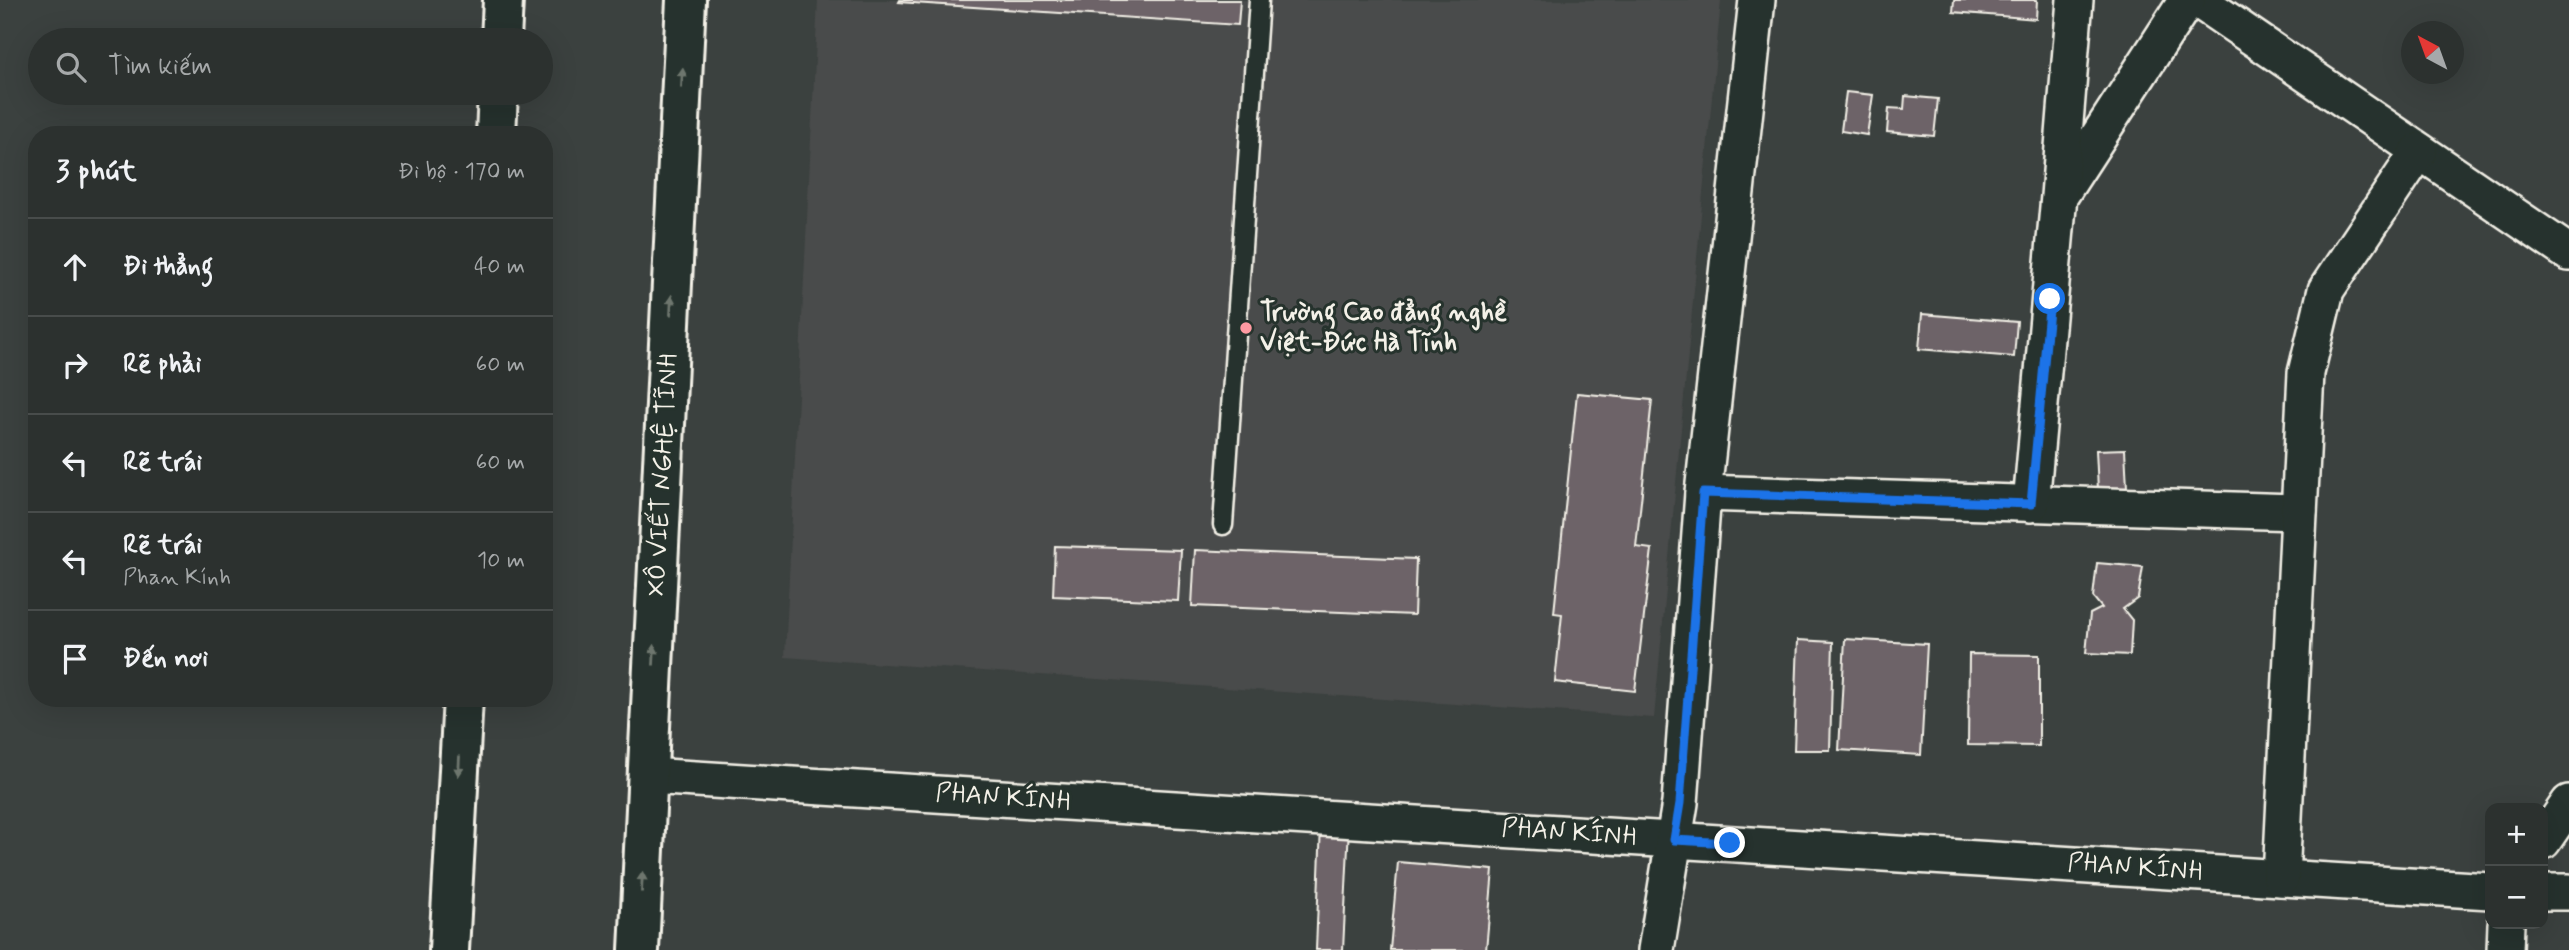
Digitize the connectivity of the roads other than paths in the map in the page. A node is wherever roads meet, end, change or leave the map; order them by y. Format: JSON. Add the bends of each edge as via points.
{"nodes":[{"id":1,"x":503,"y":0,"type":"edge"},
{"id":2,"x":686,"y":0,"type":"edge"},
{"id":3,"x":1258,"y":0,"type":"edge"},
{"id":4,"x":1757,"y":0,"type":"edge"},
{"id":5,"x":2075,"y":0,"type":"edge"},
{"id":6,"x":2187,"y":0,"type":"edge"},
{"id":7,"x":2197,"y":0,"type":"edge"},
{"id":8,"x":502,"y":28,"type":"edge"},
{"id":9,"x":497,"y":105,"type":"edge"},
{"id":10,"x":496,"y":126,"type":"edge"},
{"id":11,"x":2419,"y":151,"type":"junction"},
{"id":12,"x":2060,"y":196,"type":"junction"},
{"id":13,"x":2569,"y":253,"type":"edge"},
{"id":14,"x":1703,"y":493,"type":"junction"},
{"id":15,"x":2031,"y":504,"type":"junction"},
{"id":16,"x":2298,"y":512,"type":"junction"},
{"id":17,"x":1223,"y":525,"type":"dead end"},
{"id":18,"x":462,"y":707,"type":"edge"},
{"id":19,"x":648,"y":775,"type":"junction"},
{"id":20,"x":2569,"y":803,"type":"edge"},
{"id":21,"x":2548,"y":834,"type":"edge"},
{"id":22,"x":1674,"y":840,"type":"junction"},
{"id":23,"x":2281,"y":878,"type":"junction"},
{"id":24,"x":2485,"y":891,"type":"edge"},
{"id":25,"x":2548,"y":892,"type":"edge"},
{"id":26,"x":2569,"y":892,"type":"edge"},
{"id":27,"x":2507,"y":929,"type":"edge"},
{"id":28,"x":449,"y":950,"type":"edge"},
{"id":29,"x":639,"y":950,"type":"edge"},
{"id":30,"x":1657,"y":950,"type":"edge"},
{"id":31,"x":2505,"y":950,"type":"edge"}],
"edges":[{"from":1,"to":8,"type":"street"},
{"from":19,"to":2,"type":"street","name":"XÔ VIẾT NGHỆ TĨNH","one_way":true},
{"from":3,"to":17,"type":"lane"},
{"from":4,"to":14,"type":"street"},
{"from":5,"to":12,"type":"street"},
{"from":6,"to":12,"type":"street"},
{"from":7,"to":11,"type":"street"},
{"from":9,"to":10,"type":"street"},
{"from":11,"to":13,"type":"street"},
{"from":11,"to":16,"type":"street","via":[[2326,289],[2306,373]]},
{"from":12,"to":15,"type":"street"},
{"from":14,"to":15,"type":"street"},
{"from":14,"to":22,"type":"street"},
{"from":15,"to":16,"type":"street"},
{"from":16,"to":23,"type":"street"},
{"from":18,"to":28,"type":"street","one_way":true},
{"from":19,"to":22,"type":"street","name":"PHAN KÍNH"},
{"from":29,"to":19,"type":"street","name":"XÔ VIẾT NGHỆ TĨNH","one_way":true},
{"from":20,"to":21,"type":"street"},
{"from":22,"to":23,"type":"street","name":"PHAN KÍNH"},
{"from":22,"to":30,"type":"street"},
{"from":23,"to":24,"type":"street","name":"PHAN KÍNH"},
{"from":25,"to":26,"type":"street"},
{"from":27,"to":31,"type":"street"}]}
